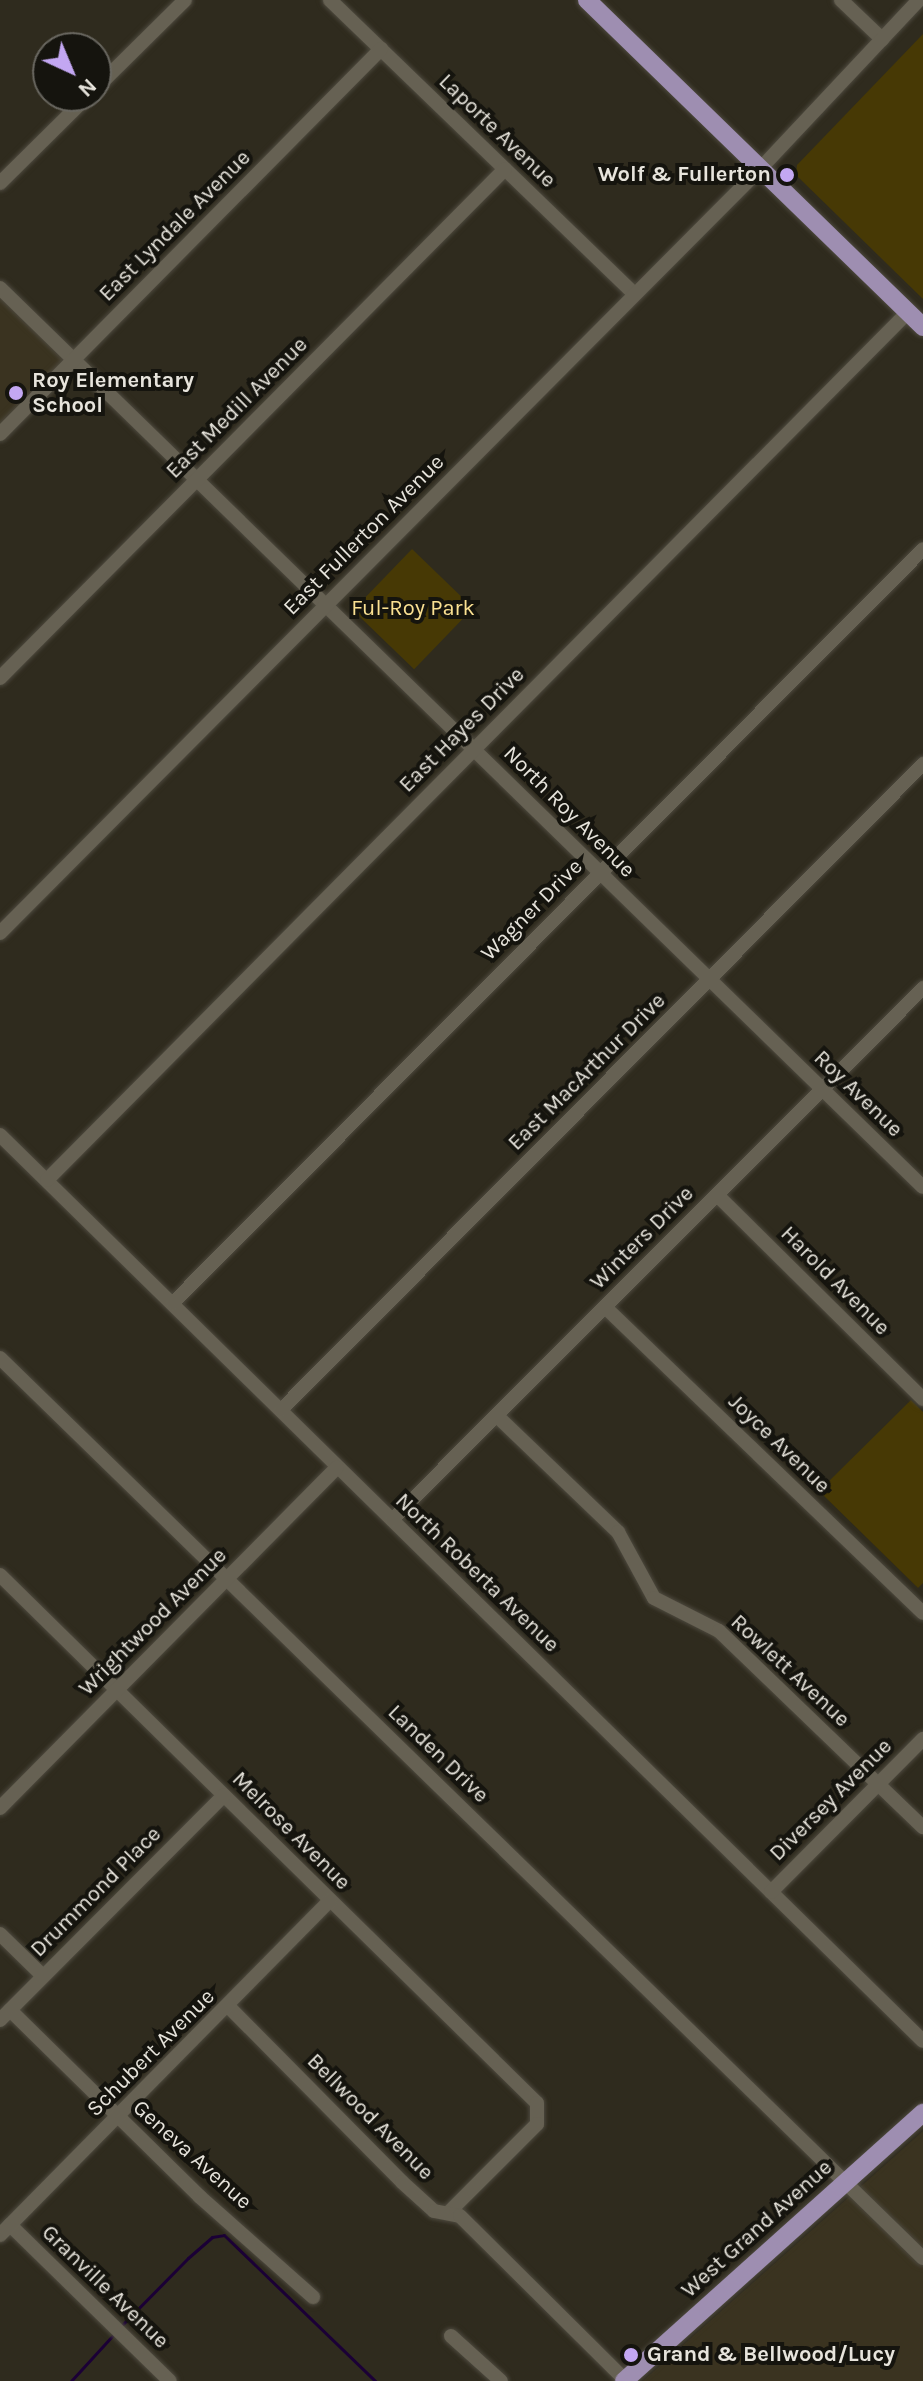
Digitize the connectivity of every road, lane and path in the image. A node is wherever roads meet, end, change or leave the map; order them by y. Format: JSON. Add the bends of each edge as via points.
{"nodes":[{"id":1,"x":185,"y":0,"type":"edge"},
{"id":2,"x":330,"y":0,"type":"edge"},
{"id":3,"x":587,"y":0,"type":"edge"},
{"id":4,"x":841,"y":0,"type":"edge"},
{"id":5,"x":919,"y":0,"type":"edge"},
{"id":6,"x":882,"y":39,"type":"junction"},
{"id":7,"x":381,"y":49,"type":"junction"},
{"id":8,"x":112,"y":72,"type":"edge"},
{"id":9,"x":72,"y":112,"type":"edge"},
{"id":10,"x":761,"y":168,"type":"junction"},
{"id":11,"x":505,"y":169,"type":"junction"},
{"id":12,"x":0,"y":183,"type":"edge"},
{"id":13,"x":0,"y":288,"type":"edge"},
{"id":14,"x":634,"y":294,"type":"junction"},
{"id":15,"x":908,"y":312,"type":"junction"},
{"id":16,"x":923,"y":327,"type":"edge"},
{"id":17,"x":75,"y":359,"type":"junction"},
{"id":18,"x":0,"y":434,"type":"edge"},
{"id":19,"x":197,"y":480,"type":"junction"},
{"id":20,"x":923,"y":549,"type":"edge"},
{"id":21,"x":325,"y":606,"type":"junction"},
{"id":22,"x":0,"y":678,"type":"edge"},
{"id":23,"x":474,"y":749,"type":"junction"},
{"id":24,"x":923,"y":764,"type":"edge"},
{"id":25,"x":600,"y":873,"type":"junction"},
{"id":26,"x":0,"y":933,"type":"edge"},
{"id":27,"x":709,"y":980,"type":"junction"},
{"id":28,"x":923,"y":988,"type":"edge"},
{"id":29,"x":762,"y":1032,"type":"joint"},
{"id":30,"x":821,"y":1089,"type":"junction"},
{"id":31,"x":0,"y":1135,"type":"edge"},
{"id":32,"x":47,"y":1180,"type":"junction"},
{"id":33,"x":923,"y":1187,"type":"edge"},
{"id":34,"x":717,"y":1195,"type":"junction"},
{"id":35,"x":173,"y":1303,"type":"junction"},
{"id":36,"x":605,"y":1307,"type":"junction"},
{"id":37,"x":0,"y":1358,"type":"edge"},
{"id":38,"x":923,"y":1399,"type":"edge"},
{"id":39,"x":281,"y":1410,"type":"junction"},
{"id":40,"x":497,"y":1416,"type":"junction"},
{"id":41,"x":337,"y":1467,"type":"junction"},
{"id":42,"x":392,"y":1520,"type":"junction"},
{"id":43,"x":227,"y":1579,"type":"junction"},
{"id":44,"x":2,"y":1580,"type":"edge"},
{"id":45,"x":923,"y":1613,"type":"edge"},
{"id":46,"x":117,"y":1690,"type":"junction"},
{"id":47,"x":923,"y":1739,"type":"edge"},
{"id":48,"x":879,"y":1783,"type":"junction"},
{"id":49,"x":224,"y":1795,"type":"junction"},
{"id":50,"x":0,"y":1808,"type":"edge"},
{"id":51,"x":923,"y":1827,"type":"edge"},
{"id":52,"x":771,"y":1892,"type":"junction"},
{"id":53,"x":330,"y":1900,"type":"junction"},
{"id":54,"x":0,"y":1934,"type":"edge"},
{"id":55,"x":43,"y":1976,"type":"junction"},
{"id":56,"x":229,"y":2007,"type":"junction"},
{"id":57,"x":5,"y":2015,"type":"edge"},
{"id":58,"x":923,"y":2041,"type":"edge"},
{"id":59,"x":923,"y":2113,"type":"edge"},
{"id":60,"x":117,"y":2118,"type":"junction"},
{"id":61,"x":845,"y":2183,"type":"junction"},
{"id":62,"x":448,"y":2213,"type":"junction"},
{"id":63,"x":5,"y":2230,"type":"edge"},
{"id":64,"x":923,"y":2258,"type":"edge"},
{"id":65,"x":313,"y":2297,"type":"dead end"},
{"id":66,"x":451,"y":2336,"type":"dead end"},
{"id":67,"x":170,"y":2381,"type":"edge"},
{"id":68,"x":501,"y":2381,"type":"edge"},
{"id":69,"x":625,"y":2381,"type":"edge"}],
"edges":[{"from":1,"to":8,"type":"street"},
{"from":2,"to":7,"type":"street","name":"Laporte Avenue"},
{"from":3,"to":10,"type":"main road"},
{"from":4,"to":6,"type":"street"},
{"from":5,"to":6,"type":"street","name":"East Fullerton Avenue"},
{"from":6,"to":10,"type":"street","name":"East Fullerton Avenue"},
{"from":7,"to":11,"type":"street","name":"Laporte Avenue"},
{"from":7,"to":17,"type":"street","name":"East Lyndale Avenue"},
{"from":9,"to":12,"type":"street"},
{"from":10,"to":14,"type":"street","name":"East Fullerton Avenue"},
{"from":10,"to":15,"type":"main road"},
{"from":11,"to":14,"type":"street","name":"Laporte Avenue"},
{"from":11,"to":19,"type":"street","name":"East Medill Avenue"},
{"from":13,"to":17,"type":"street","name":"North Roy Avenue"},
{"from":14,"to":21,"type":"street","name":"East Fullerton Avenue"},
{"from":15,"to":16,"type":"main road"},
{"from":15,"to":23,"type":"street","name":"East Hayes Drive"},
{"from":17,"to":18,"type":"street","name":"East Lyndale Avenue"},
{"from":17,"to":19,"type":"street","name":"North Roy Avenue"},
{"from":19,"to":21,"type":"street","name":"North Roy Avenue"},
{"from":19,"to":22,"type":"street","name":"East Medill Avenue"},
{"from":20,"to":25,"type":"street","name":"Wagner Drive"},
{"from":21,"to":23,"type":"street","name":"North Roy Avenue"},
{"from":21,"to":26,"type":"street","name":"East Fullerton Avenue"},
{"from":23,"to":25,"type":"street","name":"North Roy Avenue"},
{"from":23,"to":32,"type":"street","name":"East Hayes Drive"},
{"from":24,"to":27,"type":"street","name":"East MacArthur Drive"},
{"from":25,"to":27,"type":"street","name":"North Roy Avenue"},
{"from":25,"to":35,"type":"street","name":"Wagner Drive"},
{"from":27,"to":29,"type":"street","name":"North Roy Avenue"},
{"from":27,"to":39,"type":"street","name":"East MacArthur Drive"},
{"from":28,"to":30,"type":"street","name":"Winters Drive"},
{"from":29,"to":30,"type":"street","name":"Roy Avenue"},
{"from":30,"to":33,"type":"street","name":"Roy Avenue"},
{"from":30,"to":34,"type":"street","name":"Winters Drive"},
{"from":31,"to":32,"type":"street","name":"North Roberta Avenue"},
{"from":32,"to":35,"type":"street","name":"North Roberta Avenue"},
{"from":34,"to":36,"type":"street","name":"Winters Drive"},
{"from":34,"to":38,"type":"street","name":"Harold Avenue"},
{"from":35,"to":39,"type":"street","name":"North Roberta Avenue"},
{"from":36,"to":40,"type":"street","name":"Winters Drive"},
{"from":36,"to":45,"type":"street","name":"Joyce Avenue"},
{"from":37,"to":43,"type":"street","name":"Landen Drive"},
{"from":39,"to":41,"type":"street","name":"North Roberta Avenue"},
{"from":40,"to":42,"type":"street","name":"Winters Drive"},
{"from":40,"to":48,"type":"street","name":"Rowlett Avenue","via":[[618,1532],[654,1598],[719,1631]]},
{"from":41,"to":42,"type":"street","name":"North Roberta Avenue"},
{"from":41,"to":43,"type":"street","name":"Wrightwood Avenue"},
{"from":42,"to":52,"type":"street","name":"North Roberta Avenue"},
{"from":43,"to":46,"type":"street","name":"Wrightwood Avenue"},
{"from":43,"to":61,"type":"street","name":"Landen Drive"},
{"from":44,"to":46,"type":"street","name":"Melrose Avenue"},
{"from":46,"to":49,"type":"street","name":"Melrose Avenue"},
{"from":46,"to":50,"type":"street","name":"Wrightwood Avenue"},
{"from":47,"to":48,"type":"street","name":"Diversey Avenue"},
{"from":48,"to":51,"type":"street","name":"Rowlett Avenue"},
{"from":48,"to":52,"type":"street","name":"Diversey Avenue"},
{"from":49,"to":53,"type":"street","name":"Melrose Avenue"},
{"from":49,"to":55,"type":"street","name":"Drummond Place"},
{"from":52,"to":58,"type":"street","name":"North Roberta Avenue"},
{"from":53,"to":56,"type":"street","name":"Schubert Avenue"},
{"from":53,"to":62,"type":"street","name":"Melrose Avenue","via":[[537,2103],[537,2124]]},
{"from":54,"to":55,"type":"street"},
{"from":55,"to":57,"type":"street","name":"Drummond Place"},
{"from":56,"to":60,"type":"street","name":"Schubert Avenue"},
{"from":56,"to":62,"type":"street","name":"Bellwood Avenue","via":[[402,2182],[434,2211]]},
{"from":57,"to":60,"type":"street","name":"Geneva Avenue"},
{"from":59,"to":61,"type":"main road","name":"West Grand Avenue"},
{"from":60,"to":63,"type":"street","name":"Schubert Avenue"},
{"from":60,"to":65,"type":"street","name":"Geneva Avenue"},
{"from":61,"to":64,"type":"street","name":"Landen Drive"},
{"from":61,"to":69,"type":"main road","name":"West Grand Avenue"},
{"from":62,"to":69,"type":"street","name":"Bellwood Avenue","via":[[460,2216]]},
{"from":63,"to":67,"type":"street","name":"Granville Avenue"},
{"from":66,"to":68,"type":"street"}]}
